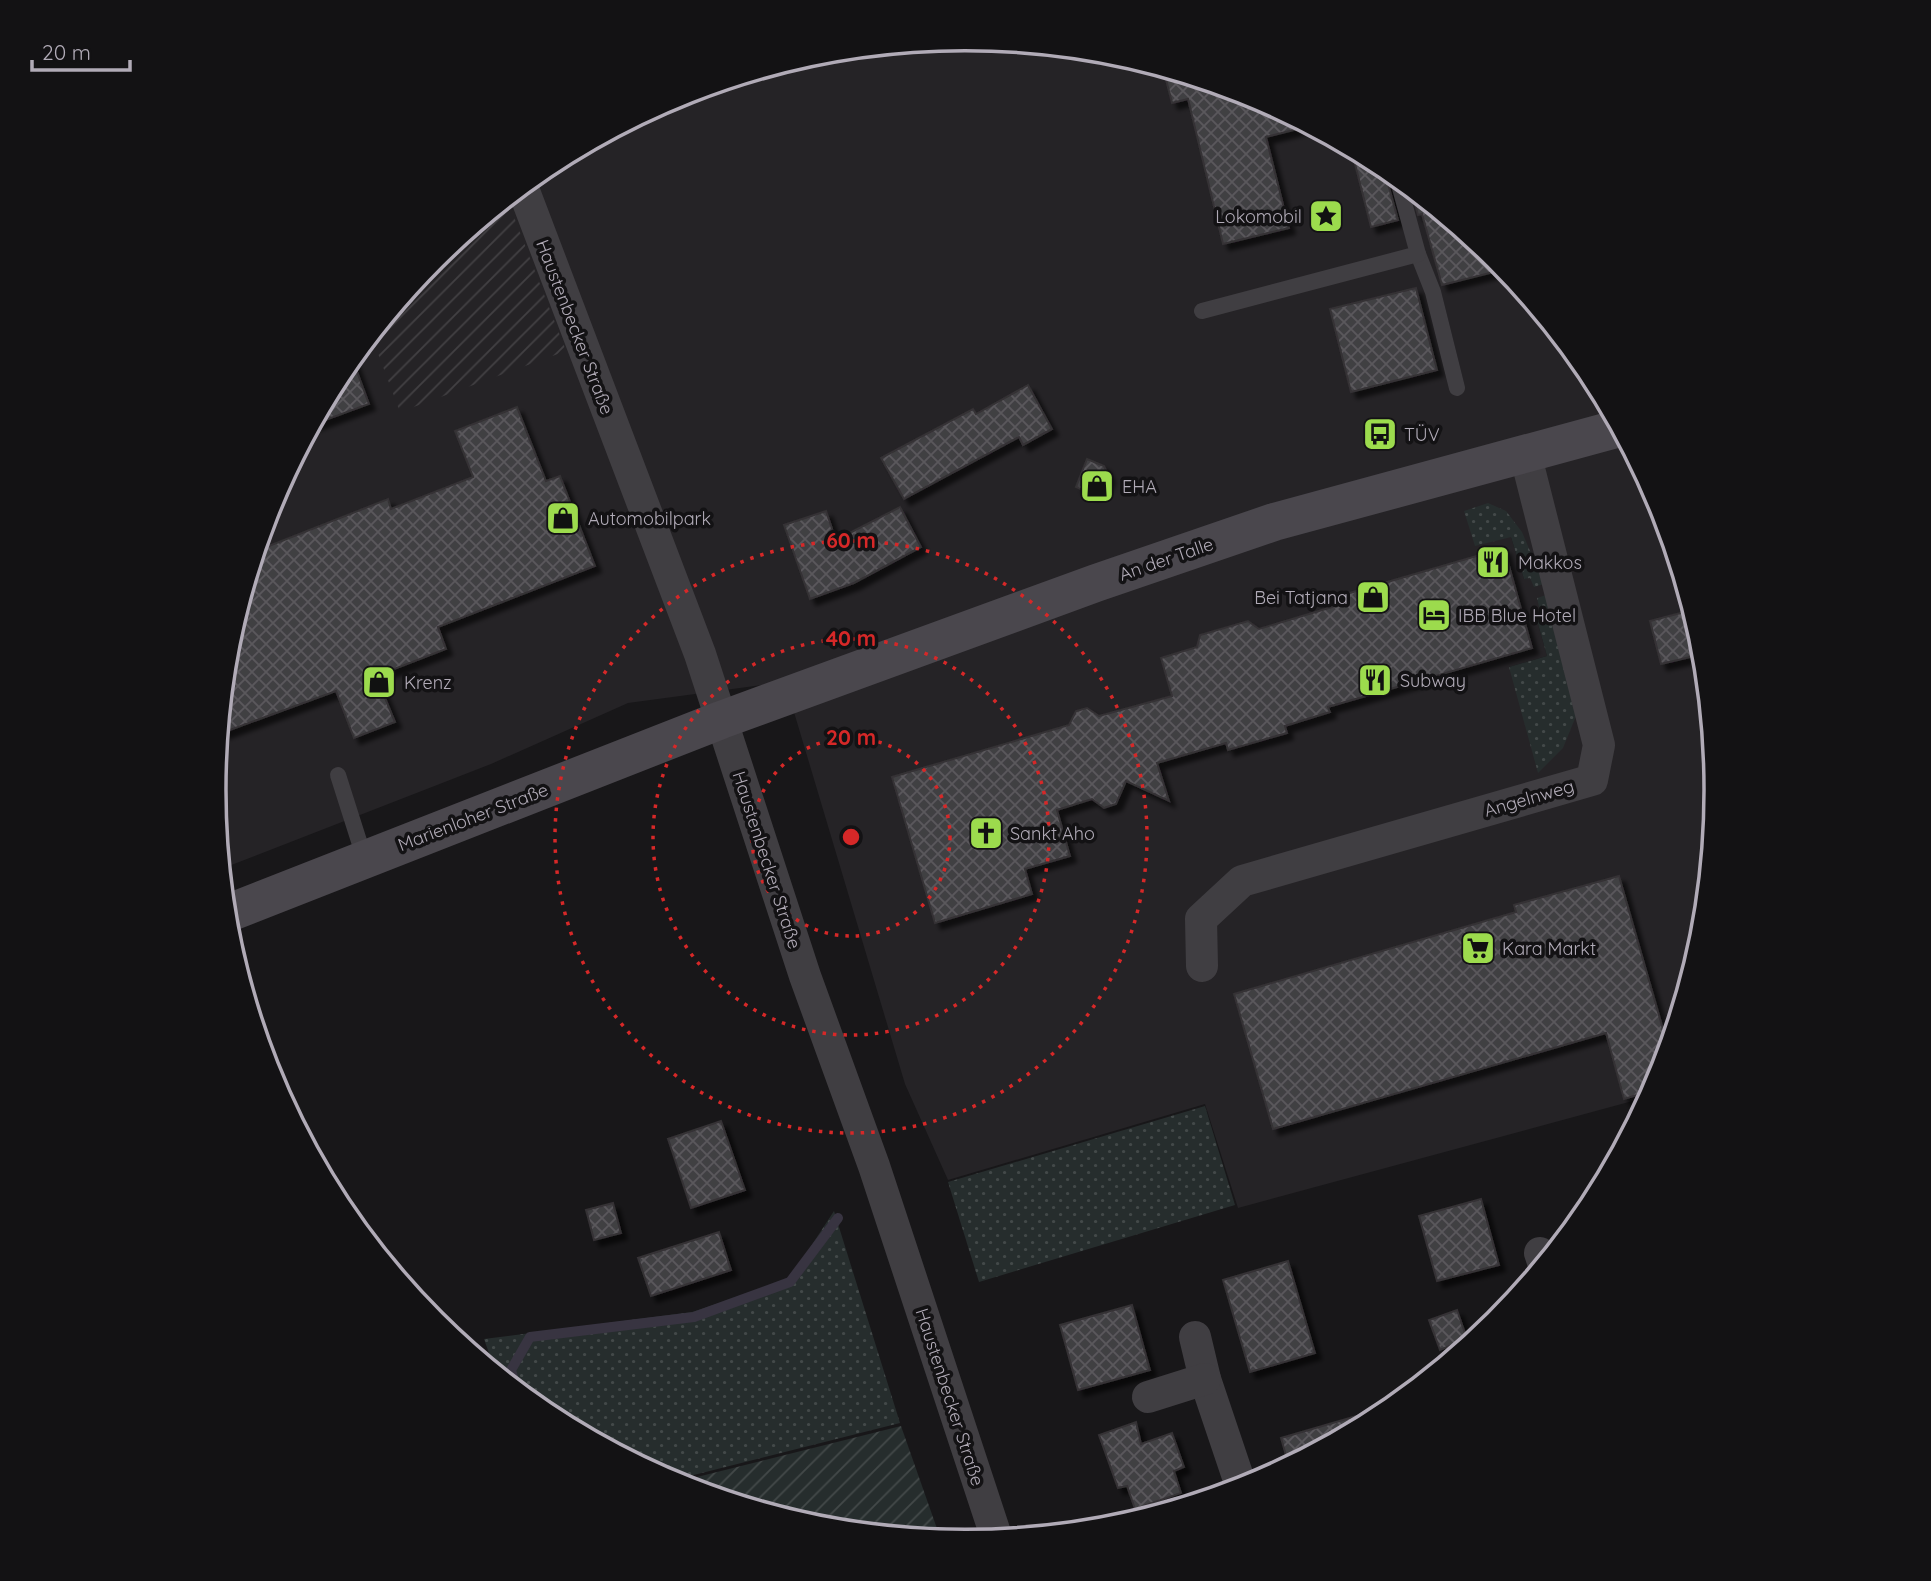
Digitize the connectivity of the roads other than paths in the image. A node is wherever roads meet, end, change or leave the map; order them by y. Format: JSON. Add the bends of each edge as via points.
{"nodes":[{"id":1,"x":1401,"y":193,"type":"edge"},
{"id":2,"x":526,"y":196,"type":"edge"},
{"id":3,"x":1418,"y":254,"type":"junction"},
{"id":4,"x":1202,"y":311,"type":"dead end"},
{"id":5,"x":1457,"y":388,"type":"dead end"},
{"id":6,"x":1611,"y":430,"type":"edge"},
{"id":7,"x":1525,"y":453,"type":"junction"},
{"id":8,"x":721,"y":720,"type":"junction"},
{"id":9,"x":338,"y":775,"type":"dead end"},
{"id":10,"x":365,"y":860,"type":"junction"},
{"id":11,"x":236,"y":910,"type":"edge"},
{"id":12,"x":1202,"y":966,"type":"dead end"},
{"id":13,"x":1195,"y":1337,"type":"dead end"},
{"id":14,"x":1205,"y":1379,"type":"junction"},
{"id":15,"x":1148,"y":1396,"type":"dead end"},
{"id":16,"x":1238,"y":1478,"type":"edge"},
{"id":17,"x":994,"y":1529,"type":"edge"}],
"edges":[{"from":1,"to":3,"type":"lane"},
{"from":2,"to":8,"type":"street","name":"Haustenbecker Straße"},
{"from":3,"to":4,"type":"lane"},
{"from":3,"to":5,"type":"lane","via":[[1433,292]]},
{"from":6,"to":7,"type":"street","name":"An der Talle"},
{"from":7,"to":8,"type":"street","name":"An der Talle","via":[[1274,522]]},
{"from":7,"to":12,"type":"street","name":"Angelnweg","via":[[1599,746],[1592,779],[1242,881],[1201,919]]},
{"from":8,"to":10,"type":"street","name":"Marienloher Straße"},
{"from":8,"to":17,"type":"street","name":"Haustenbecker Straße"},
{"from":9,"to":10,"type":"lane"},
{"from":10,"to":11,"type":"street","name":"Marienloher Straße"},
{"from":13,"to":14,"type":"street"},
{"from":14,"to":15,"type":"street"},
{"from":14,"to":16,"type":"street"}]}
